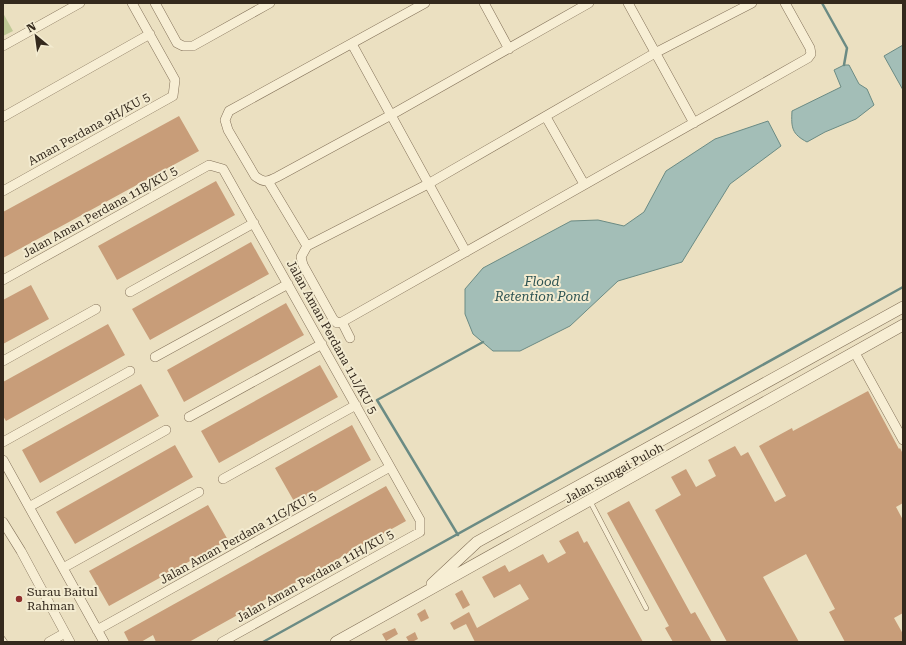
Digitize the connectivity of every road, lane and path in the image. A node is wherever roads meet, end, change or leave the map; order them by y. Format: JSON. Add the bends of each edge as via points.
{"nodes":[{"id":1,"x":80,"y":3,"type":"edge"},
{"id":2,"x":132,"y":3,"type":"edge"},
{"id":3,"x":155,"y":3,"type":"edge"},
{"id":4,"x":425,"y":3,"type":"edge"},
{"id":5,"x":484,"y":3,"type":"edge"},
{"id":6,"x":589,"y":3,"type":"edge"},
{"id":7,"x":628,"y":3,"type":"edge"},
{"id":8,"x":752,"y":3,"type":"edge"},
{"id":9,"x":785,"y":3,"type":"edge"},
{"id":10,"x":263,"y":5,"type":"edge"},
{"id":11,"x":150,"y":34,"type":"junction"},
{"id":12,"x":352,"y":44,"type":"junction"},
{"id":13,"x":3,"y":46,"type":"edge"},
{"id":14,"x":509,"y":49,"type":"junction"},
{"id":15,"x":655,"y":53,"type":"junction"},
{"id":16,"x":391,"y":115,"type":"junction"},
{"id":17,"x":3,"y":117,"type":"edge"},
{"id":18,"x":546,"y":117,"type":"junction"},
{"id":19,"x":694,"y":123,"type":"junction"},
{"id":20,"x":209,"y":165,"type":"joint"},
{"id":21,"x":268,"y":181,"type":"junction"},
{"id":22,"x":428,"y":184,"type":"junction"},
{"id":23,"x":584,"y":184,"type":"junction"},
{"id":24,"x":3,"y":191,"type":"edge"},
{"id":25,"x":254,"y":223,"type":"junction"},
{"id":26,"x":308,"y":246,"type":"junction"},
{"id":27,"x":466,"y":252,"type":"junction"},
{"id":28,"x":3,"y":280,"type":"edge"},
{"id":29,"x":288,"y":284,"type":"junction"},
{"id":30,"x":130,"y":292,"type":"dead end"},
{"id":31,"x":903,"y":307,"type":"edge"},
{"id":32,"x":96,"y":309,"type":"dead end"},
{"id":33,"x":342,"y":322,"type":"junction"},
{"id":34,"x":903,"y":325,"type":"edge"},
{"id":35,"x":350,"y":338,"type":"dead end"},
{"id":36,"x":322,"y":344,"type":"junction"},
{"id":37,"x":855,"y":353,"type":"junction"},
{"id":38,"x":155,"y":357,"type":"dead end"},
{"id":39,"x":3,"y":361,"type":"edge"},
{"id":40,"x":130,"y":371,"type":"dead end"},
{"id":41,"x":356,"y":405,"type":"junction"},
{"id":42,"x":190,"y":417,"type":"dead end"},
{"id":43,"x":166,"y":430,"type":"dead end"},
{"id":44,"x":903,"y":440,"type":"edge"},
{"id":45,"x":3,"y":442,"type":"edge"},
{"id":46,"x":3,"y":460,"type":"edge"},
{"id":47,"x":390,"y":467,"type":"junction"},
{"id":48,"x":223,"y":479,"type":"dead end"},
{"id":49,"x":199,"y":492,"type":"dead end"},
{"id":50,"x":590,"y":501,"type":"junction"},
{"id":51,"x":29,"y":507,"type":"junction"},
{"id":52,"x":3,"y":522,"type":"edge"},
{"id":53,"x":420,"y":532,"type":"joint"},
{"id":54,"x":63,"y":568,"type":"junction"},
{"id":55,"x":416,"y":597,"type":"junction"},
{"id":56,"x":646,"y":608,"type":"dead end"},
{"id":57,"x":97,"y":630,"type":"junction"},
{"id":58,"x":65,"y":633,"type":"junction"},
{"id":59,"x":3,"y":639,"type":"edge"},
{"id":60,"x":5,"y":642,"type":"edge"},
{"id":61,"x":49,"y":642,"type":"edge"},
{"id":62,"x":70,"y":642,"type":"edge"},
{"id":63,"x":104,"y":642,"type":"edge"},
{"id":64,"x":222,"y":642,"type":"edge"},
{"id":65,"x":336,"y":642,"type":"edge"}],
"edges":[{"from":1,"to":13,"type":"street"},
{"from":2,"to":11,"type":"street"},
{"from":3,"to":10,"type":"street","via":[[177,43],[183,46],[193,46]]},
{"from":4,"to":12,"type":"street"},
{"from":5,"to":14,"type":"street"},
{"from":6,"to":14,"type":"street"},
{"from":7,"to":15,"type":"street"},
{"from":8,"to":15,"type":"street"},
{"from":9,"to":19,"type":"street","via":[[810,48],[811,54],[808,58]]},
{"from":11,"to":17,"type":"street"},
{"from":11,"to":24,"type":"street","name":"Aman Perdana 9H/KU 5","via":[[175,80],[173,96]]},
{"from":12,"to":16,"type":"street"},
{"from":12,"to":21,"type":"street","via":[[229,111],[225,120],[228,130],[255,176],[261,181]]},
{"from":14,"to":16,"type":"street"},
{"from":15,"to":18,"type":"street"},
{"from":15,"to":19,"type":"street"},
{"from":16,"to":21,"type":"street"},
{"from":16,"to":22,"type":"street"},
{"from":18,"to":22,"type":"street"},
{"from":18,"to":23,"type":"street"},
{"from":19,"to":23,"type":"street"},
{"from":20,"to":25,"type":"street","name":"Jalan Aman Perdana 11J/KU 5","via":[[223,169]]},
{"from":20,"to":28,"type":"street","name":"Jalan Aman Perdana 11B/KU 5"},
{"from":21,"to":26,"type":"street"},
{"from":22,"to":26,"type":"street"},
{"from":22,"to":27,"type":"street"},
{"from":23,"to":27,"type":"street"},
{"from":25,"to":29,"type":"street","name":"Jalan Aman Perdana 11J/KU 5"},
{"from":25,"to":30,"type":"street"},
{"from":26,"to":33,"type":"street","via":[[301,257],[303,265],[333,319],[337,323]]},
{"from":27,"to":33,"type":"street"},
{"from":29,"to":36,"type":"street","name":"Jalan Aman Perdana 11J/KU 5"},
{"from":29,"to":38,"type":"street"},
{"from":31,"to":55,"type":"street","via":[[477,542]]},
{"from":32,"to":39,"type":"street"},
{"from":33,"to":35,"type":"street"},
{"from":34,"to":37,"type":"street","name":"Jalan Sungai Puloh"},
{"from":36,"to":41,"type":"street","name":"Jalan Aman Perdana 11J/KU 5"},
{"from":36,"to":42,"type":"street"},
{"from":37,"to":44,"type":"street"},
{"from":37,"to":50,"type":"street","name":"Jalan Sungai Puloh"},
{"from":40,"to":45,"type":"street"},
{"from":41,"to":47,"type":"street","name":"Jalan Aman Perdana 11J/KU 5"},
{"from":41,"to":48,"type":"street"},
{"from":43,"to":51,"type":"street"},
{"from":46,"to":51,"type":"street"},
{"from":47,"to":53,"type":"street","name":"Jalan Aman Perdana 11J/KU 5","via":[[420,520]]},
{"from":47,"to":57,"type":"street","name":"Jalan Aman Perdana 11G/KU 5"},
{"from":49,"to":54,"type":"street"},
{"from":50,"to":55,"type":"street","name":"Jalan Sungai Puloh"},
{"from":50,"to":56,"type":"lane"},
{"from":51,"to":54,"type":"street"},
{"from":52,"to":58,"type":"street"},
{"from":53,"to":64,"type":"street","name":"Jalan Aman Perdana 11H/KU 5"},
{"from":54,"to":57,"type":"street"},
{"from":55,"to":65,"type":"street","name":"Jalan Sungai Puloh"},
{"from":57,"to":63,"type":"street"},
{"from":58,"to":61,"type":"street"},
{"from":58,"to":62,"type":"street"},
{"from":59,"to":60,"type":"lane"}]}
